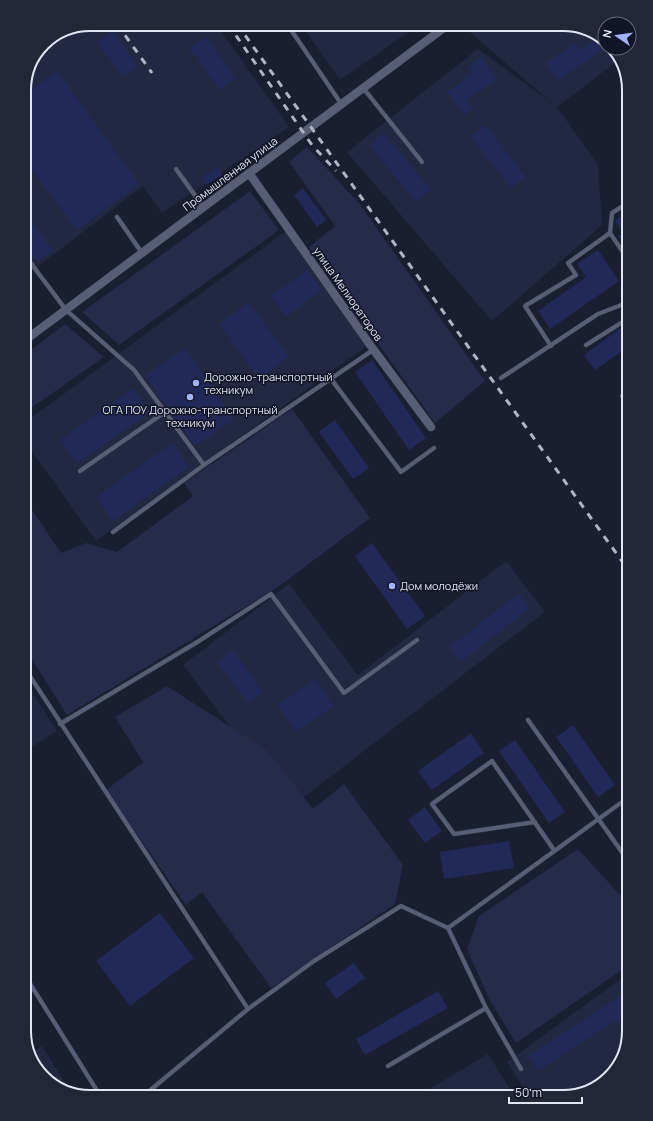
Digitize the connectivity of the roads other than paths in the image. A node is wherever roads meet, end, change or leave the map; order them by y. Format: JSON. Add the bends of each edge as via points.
{"nodes":[{"id":1,"x":292,"y":31,"type":"edge"},
{"id":2,"x":440,"y":31,"type":"edge"},
{"id":3,"x":364,"y":89,"type":"junction"},
{"id":4,"x":342,"y":105,"type":"junction"},
{"id":5,"x":422,"y":162,"type":"dead end"},
{"id":6,"x":176,"y":169,"type":"dead end"},
{"id":7,"x":250,"y":173,"type":"junction"},
{"id":8,"x":622,"y":207,"type":"edge"},
{"id":9,"x":204,"y":208,"type":"junction"},
{"id":10,"x":117,"y":217,"type":"dead end"},
{"id":11,"x":610,"y":233,"type":"junction"},
{"id":12,"x":622,"y":251,"type":"edge"},
{"id":13,"x":142,"y":253,"type":"junction"},
{"id":14,"x":31,"y":263,"type":"edge"},
{"id":15,"x":622,"y":305,"type":"edge"},
{"id":16,"x":66,"y":310,"type":"junction"},
{"id":17,"x":622,"y":322,"type":"edge"},
{"id":18,"x":31,"y":336,"type":"edge"},
{"id":19,"x":586,"y":345,"type":"dead end"},
{"id":20,"x":551,"y":346,"type":"junction"},
{"id":21,"x":373,"y":349,"type":"junction"},
{"id":22,"x":501,"y":378,"type":"dead end"},
{"id":23,"x":331,"y":379,"type":"junction"},
{"id":24,"x":165,"y":412,"type":"junction"},
{"id":25,"x":431,"y":427,"type":"dead end"},
{"id":26,"x":434,"y":448,"type":"dead end"},
{"id":27,"x":204,"y":465,"type":"junction"},
{"id":28,"x":80,"y":471,"type":"dead end"},
{"id":29,"x":113,"y":532,"type":"dead end"},
{"id":30,"x":417,"y":640,"type":"dead end"},
{"id":31,"x":31,"y":678,"type":"edge"},
{"id":32,"x":528,"y":720,"type":"dead end"},
{"id":33,"x":60,"y":724,"type":"junction"},
{"id":34,"x":622,"y":802,"type":"edge"},
{"id":35,"x":598,"y":819,"type":"junction"},
{"id":36,"x":535,"y":822,"type":"junction"},
{"id":37,"x":554,"y":850,"type":"junction"},
{"id":38,"x":622,"y":852,"type":"edge"},
{"id":39,"x":448,"y":928,"type":"junction"},
{"id":40,"x":31,"y":985,"type":"edge"},
{"id":41,"x":486,"y":1008,"type":"junction"},
{"id":42,"x":248,"y":1010,"type":"junction"},
{"id":43,"x":388,"y":1066,"type":"dead end"},
{"id":44,"x":522,"y":1069,"type":"dead end"},
{"id":45,"x":97,"y":1090,"type":"edge"},
{"id":46,"x":151,"y":1090,"type":"edge"}],
"edges":[{"from":1,"to":4,"type":"lane"},
{"from":2,"to":3,"type":"street","name":"Промышленная улица"},
{"from":3,"to":4,"type":"street","name":"Промышленная улица"},
{"from":3,"to":5,"type":"lane"},
{"from":4,"to":7,"type":"street","name":"Промышленная улица"},
{"from":6,"to":9,"type":"lane"},
{"from":7,"to":9,"type":"street","name":"Промышленная улица"},
{"from":7,"to":21,"type":"street","name":"улица Мелиораторов"},
{"from":8,"to":11,"type":"lane","via":[[612,213]]},
{"from":9,"to":13,"type":"street","name":"Промышленная улица"},
{"from":10,"to":13,"type":"lane"},
{"from":11,"to":12,"type":"lane"},
{"from":11,"to":20,"type":"lane","via":[[568,263],[576,275],[526,306]]},
{"from":13,"to":16,"type":"street","name":"Промышленная улица"},
{"from":14,"to":16,"type":"lane"},
{"from":15,"to":20,"type":"lane","via":[[598,314]]},
{"from":16,"to":18,"type":"street","name":"Промышленная улица"},
{"from":16,"to":24,"type":"lane","via":[[134,370]]},
{"from":17,"to":19,"type":"lane"},
{"from":20,"to":22,"type":"lane"},
{"from":21,"to":23,"type":"lane"},
{"from":21,"to":25,"type":"street","name":"улица Мелиораторов"},
{"from":23,"to":26,"type":"lane","via":[[401,472]]},
{"from":23,"to":27,"type":"lane"},
{"from":24,"to":27,"type":"lane"},
{"from":24,"to":28,"type":"lane"},
{"from":27,"to":29,"type":"lane"},
{"from":30,"to":33,"type":"lane","via":[[344,692],[271,594],[199,641]]},
{"from":31,"to":33,"type":"lane"},
{"from":32,"to":35,"type":"lane"},
{"from":33,"to":42,"type":"lane"},
{"from":34,"to":35,"type":"lane"},
{"from":35,"to":37,"type":"lane"},
{"from":35,"to":38,"type":"lane"},
{"from":36,"to":36,"type":"lane","via":[[454,834],[432,804],[492,761]]},
{"from":36,"to":37,"type":"lane"},
{"from":37,"to":39,"type":"lane"},
{"from":39,"to":41,"type":"lane"},
{"from":39,"to":42,"type":"lane","via":[[401,906],[314,961]]},
{"from":40,"to":45,"type":"lane"},
{"from":41,"to":43,"type":"lane"},
{"from":41,"to":44,"type":"lane"},
{"from":42,"to":46,"type":"lane"}]}
